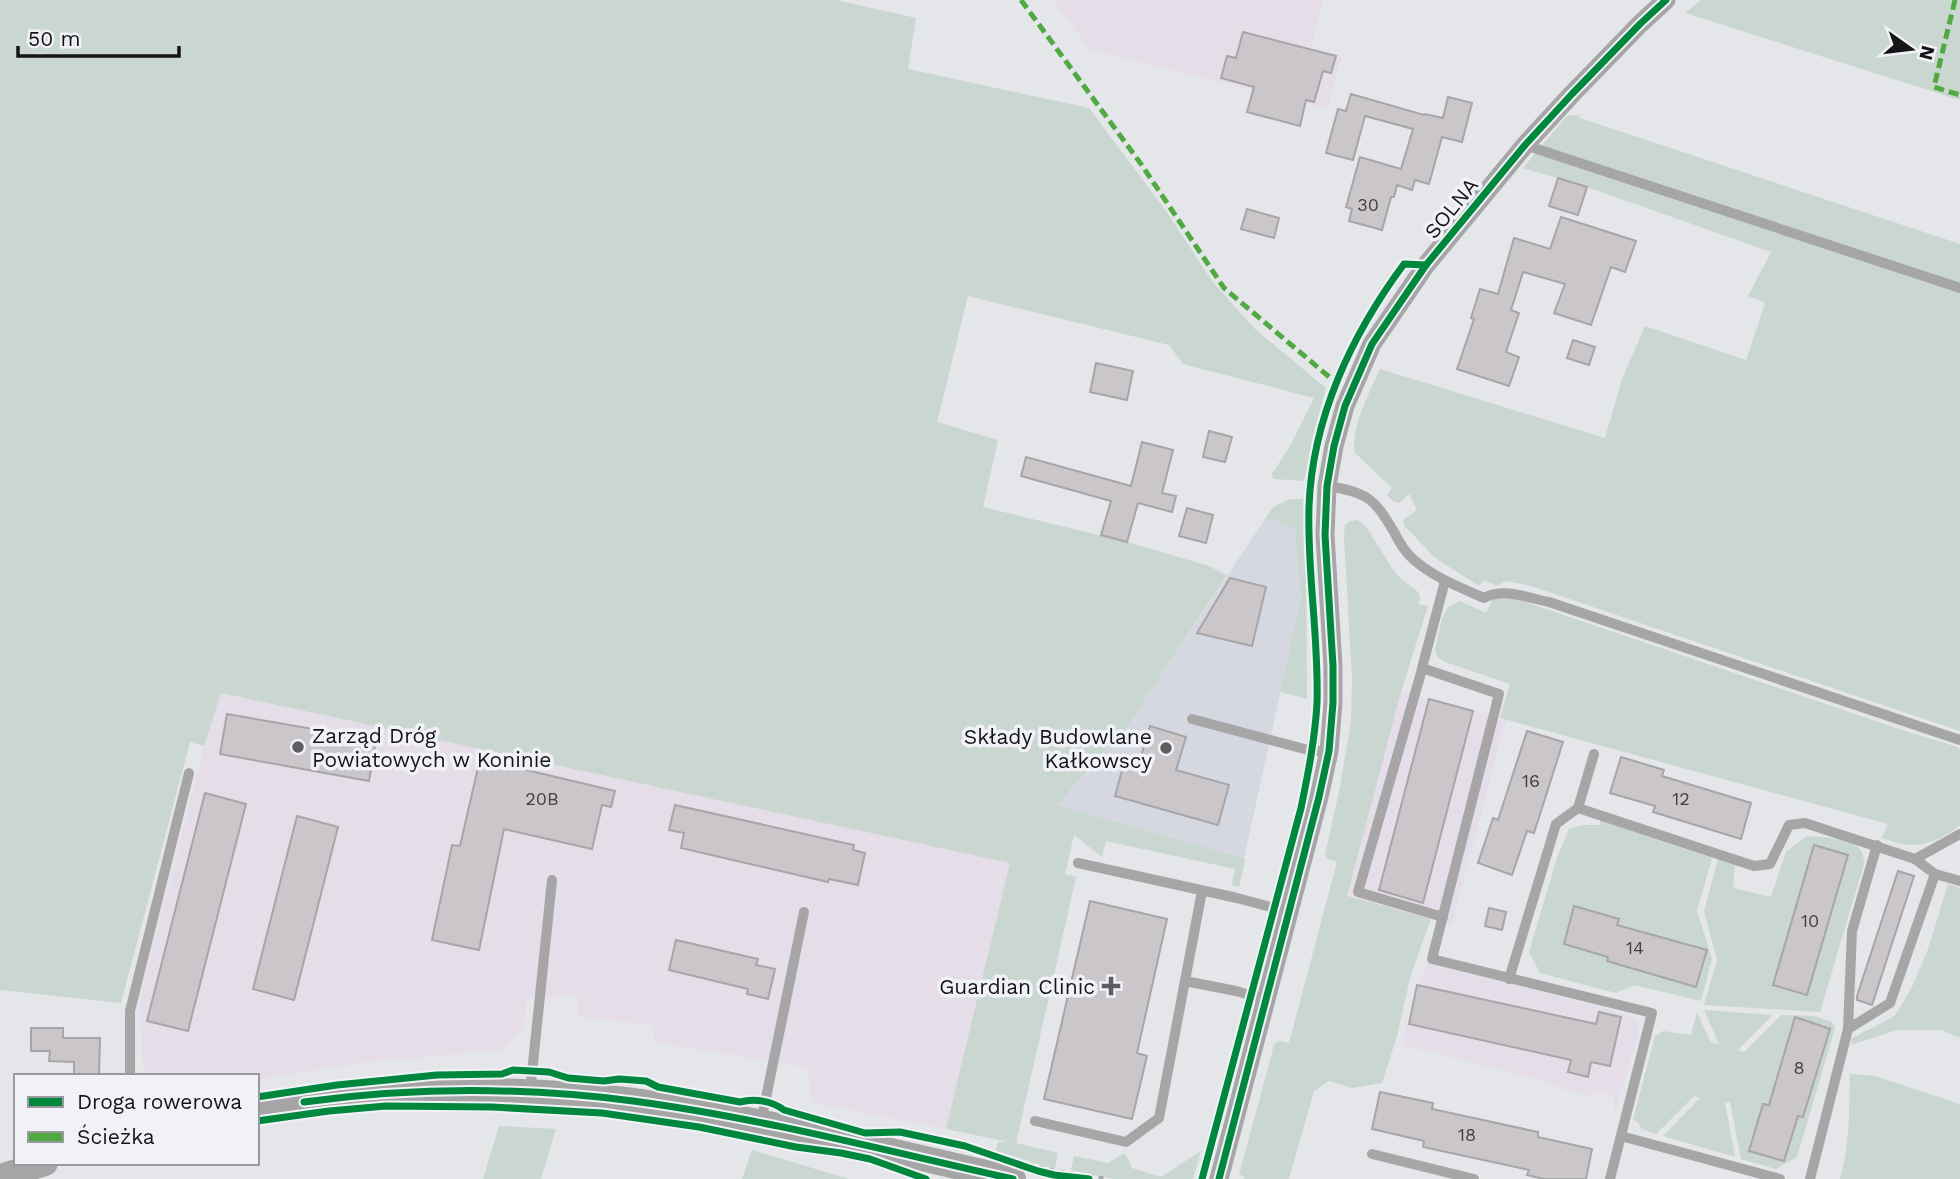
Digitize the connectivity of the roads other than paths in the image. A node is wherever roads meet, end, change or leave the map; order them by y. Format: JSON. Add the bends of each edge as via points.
{"nodes":[{"id":1,"x":1666,"y":0,"type":"edge"},
{"id":2,"x":1525,"y":145,"type":"junction"},
{"id":3,"x":1960,"y":288,"type":"edge"},
{"id":4,"x":1327,"y":486,"type":"junction"},
{"id":5,"x":1446,"y":581,"type":"junction"},
{"id":6,"x":1423,"y":666,"type":"junction"},
{"id":7,"x":1192,"y":719,"type":"dead end"},
{"id":8,"x":1960,"y":740,"type":"edge"},
{"id":9,"x":1329,"y":751,"type":"junction"},
{"id":10,"x":1594,"y":754,"type":"dead end"},
{"id":11,"x":189,"y":773,"type":"dead end"},
{"id":12,"x":1578,"y":808,"type":"junction"},
{"id":13,"x":1960,"y":834,"type":"edge"},
{"id":14,"x":1877,"y":845,"type":"junction"},
{"id":15,"x":1915,"y":859,"type":"junction"},
{"id":16,"x":1078,"y":863,"type":"dead end"},
{"id":17,"x":1935,"y":874,"type":"junction"},
{"id":18,"x":552,"y":880,"type":"dead end"},
{"id":19,"x":1960,"y":881,"type":"edge"},
{"id":20,"x":1202,"y":891,"type":"junction"},
{"id":21,"x":804,"y":912,"type":"dead end"},
{"id":22,"x":1289,"y":912,"type":"junction"},
{"id":23,"x":1443,"y":917,"type":"junction"},
{"id":24,"x":1509,"y":979,"type":"junction"},
{"id":25,"x":1185,"y":981,"type":"junction"},
{"id":26,"x":1267,"y":1000,"type":"junction"},
{"id":27,"x":1848,"y":1029,"type":"junction"},
{"id":28,"x":130,"y":1074,"type":"edge"},
{"id":29,"x":530,"y":1092,"type":"junction"},
{"id":30,"x":259,"y":1108,"type":"edge"},
{"id":31,"x":1035,"y":1121,"type":"dead end"},
{"id":32,"x":761,"y":1123,"type":"junction"},
{"id":33,"x":1621,"y":1136,"type":"junction"},
{"id":34,"x":1372,"y":1154,"type":"dead end"},
{"id":35,"x":39,"y":1165,"type":"edge"},
{"id":36,"x":1019,"y":1173,"type":"edge"},
{"id":37,"x":0,"y":1177,"type":"edge"},
{"id":38,"x":1219,"y":1179,"type":"edge"},
{"id":39,"x":1474,"y":1179,"type":"edge"},
{"id":40,"x":1610,"y":1179,"type":"edge"},
{"id":41,"x":1780,"y":1179,"type":"edge"},
{"id":42,"x":1810,"y":1179,"type":"edge"}],
"edges":[{"from":1,"to":2,"type":"street","name":"SOLNA"},
{"from":2,"to":3,"type":"lane"},
{"from":2,"to":4,"type":"street","name":"SOLNA","via":[[1426,265],[1372,344],[1345,406]]},
{"from":4,"to":5,"type":"lane","via":[[1371,499],[1412,558]]},
{"from":4,"to":9,"type":"street","name":"SOLNA","via":[[1325,535],[1333,666]]},
{"from":5,"to":6,"type":"lane"},
{"from":5,"to":8,"type":"lane","via":[[1484,598],[1502,592],[1549,602]]},
{"from":6,"to":23,"type":"lane","via":[[1499,694]]},
{"from":6,"to":23,"type":"lane","via":[[1358,892]]},
{"from":7,"to":9,"type":"lane","via":[[1312,751]]},
{"from":9,"to":22,"type":"street","name":"SOLNA"},
{"from":10,"to":12,"type":"lane"},
{"from":11,"to":28,"type":"lane","via":[[130,1011]]},
{"from":12,"to":14,"type":"lane","via":[[1754,866],[1770,864],[1789,825],[1805,823]]},
{"from":12,"to":24,"type":"lane","via":[[1556,824]]},
{"from":13,"to":15,"type":"lane"},
{"from":14,"to":15,"type":"lane"},
{"from":14,"to":27,"type":"lane","via":[[1852,931]]},
{"from":15,"to":17,"type":"lane"},
{"from":16,"to":20,"type":"lane"},
{"from":17,"to":19,"type":"lane"},
{"from":17,"to":27,"type":"lane","via":[[1890,1003]]},
{"from":18,"to":29,"type":"lane"},
{"from":20,"to":22,"type":"lane"},
{"from":20,"to":25,"type":"lane"},
{"from":21,"to":32,"type":"lane"},
{"from":22,"to":26,"type":"street","name":"SOLNA"},
{"from":23,"to":24,"type":"lane","via":[[1432,959]]},
{"from":24,"to":33,"type":"lane","via":[[1652,1013]]},
{"from":25,"to":26,"type":"lane"},
{"from":25,"to":31,"type":"lane","via":[[1159,1118],[1128,1146]]},
{"from":26,"to":38,"type":"street","name":"SOLNA"},
{"from":27,"to":42,"type":"lane"},
{"from":29,"to":30,"type":"street","via":[[395,1093]]},
{"from":29,"to":32,"type":"street","via":[[631,1101]]},
{"from":32,"to":36,"type":"street"},
{"from":33,"to":40,"type":"lane"},
{"from":33,"to":41,"type":"lane"},
{"from":34,"to":39,"type":"lane"},
{"from":35,"to":37,"type":"street"}]}
